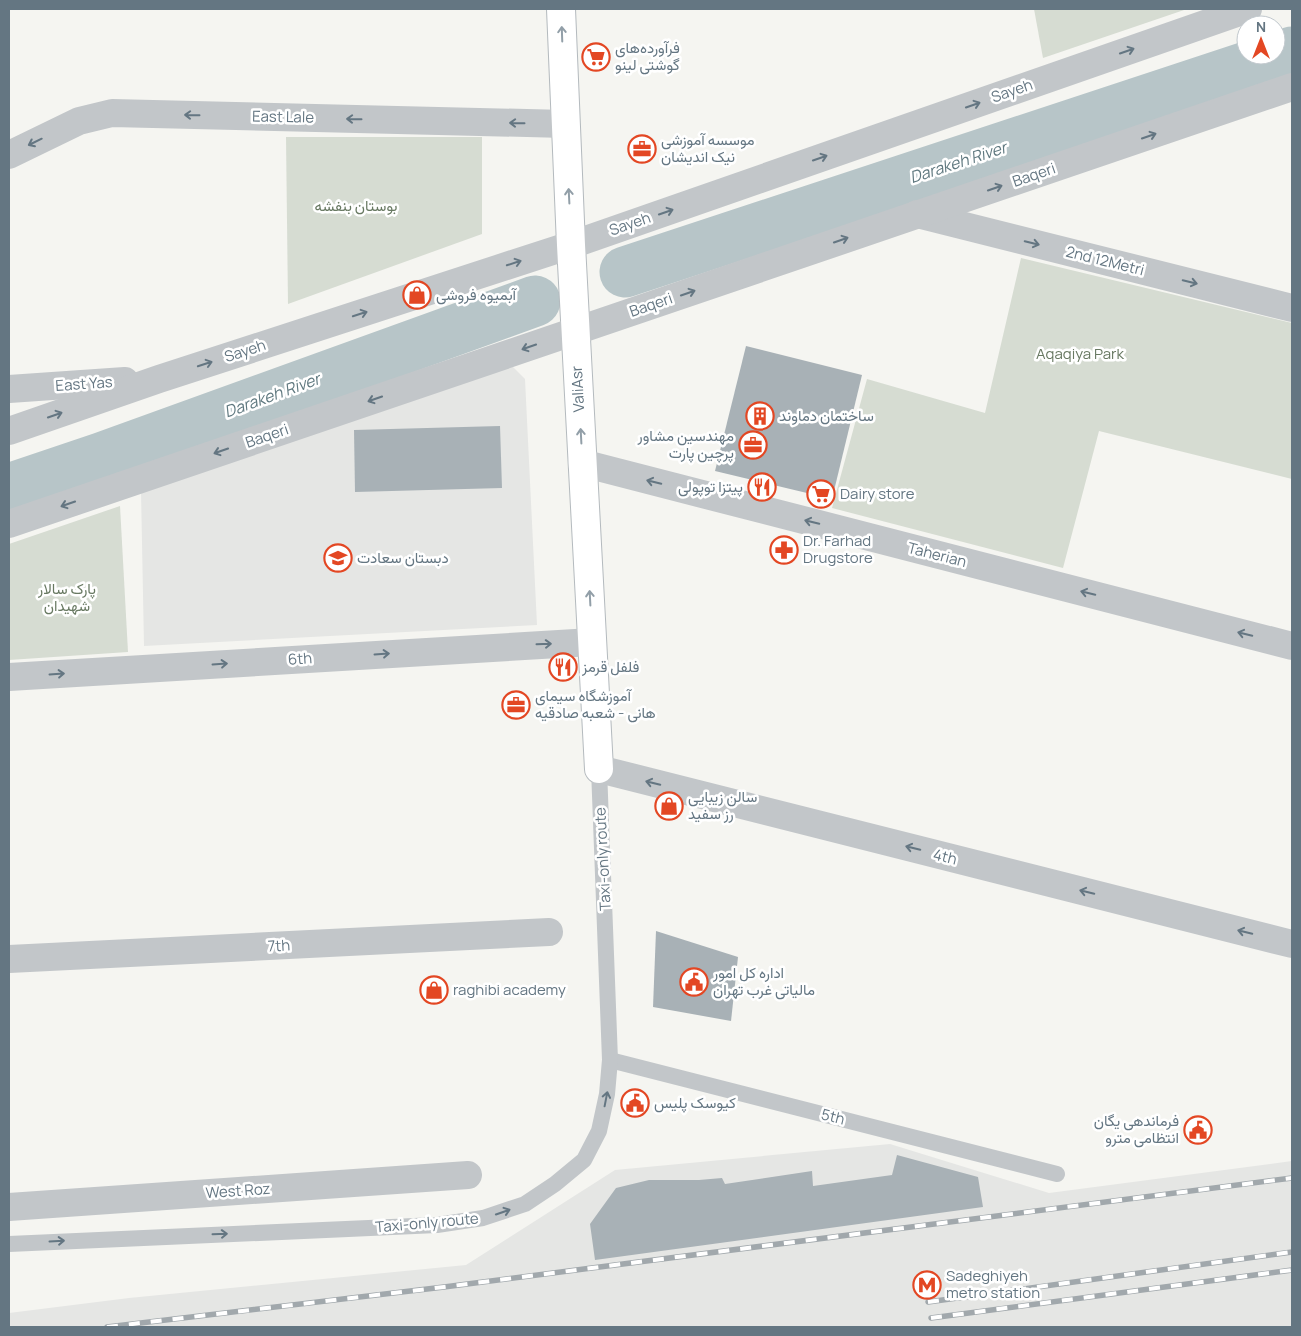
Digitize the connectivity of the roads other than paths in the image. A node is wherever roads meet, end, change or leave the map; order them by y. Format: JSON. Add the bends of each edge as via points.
{"nodes":[{"id":1,"x":561,"y":9,"type":"edge"},
{"id":2,"x":1248,"y":9,"type":"edge"},
{"id":3,"x":1292,"y":87,"type":"edge"},
{"id":4,"x":566,"y":124,"type":"junction"},
{"id":5,"x":9,"y":155,"type":"edge"},
{"id":6,"x":917,"y":214,"type":"junction"},
{"id":7,"x":571,"y":245,"type":"junction"},
{"id":8,"x":1292,"y":308,"type":"edge"},
{"id":9,"x":575,"y":331,"type":"junction"},
{"id":10,"x":159,"y":379,"type":"junction"},
{"id":11,"x":9,"y":389,"type":"edge"},
{"id":12,"x":9,"y":431,"type":"edge"},
{"id":13,"x":582,"y":463,"type":"junction"},
{"id":14,"x":9,"y":524,"type":"edge"},
{"id":15,"x":592,"y":642,"type":"junction"},
{"id":16,"x":1292,"y":646,"type":"edge"},
{"id":17,"x":9,"y":677,"type":"edge"},
{"id":18,"x":598,"y":769,"type":"junction"},
{"id":19,"x":549,"y":932,"type":"dead end"},
{"id":20,"x":1292,"y":944,"type":"edge"},
{"id":21,"x":9,"y":960,"type":"edge"},
{"id":22,"x":610,"y":1060,"type":"junction"},
{"id":23,"x":1057,"y":1174,"type":"dead end"},
{"id":24,"x":468,"y":1175,"type":"dead end"},
{"id":25,"x":9,"y":1207,"type":"edge"},
{"id":26,"x":9,"y":1244,"type":"edge"}],
"edges":[{"from":4,"to":1,"type":"main road","name":"ValiAsr","one_way":true},
{"from":7,"to":2,"type":"street","name":"Sayeh","one_way":true},
{"from":6,"to":3,"type":"street","name":"Baqeri","one_way":true},
{"from":4,"to":5,"type":"street","name":"East Lale","one_way":true,"via":[[112,113],[79,122]]},
{"from":7,"to":4,"type":"main road","name":"ValiAsr","one_way":true},
{"from":6,"to":8,"type":"street","name":"2nd 12Metri","one_way":true},
{"from":9,"to":6,"type":"street","name":"Baqeri","one_way":true},
{"from":7,"to":9,"type":"main road","name":"ValiAsr"},
{"from":10,"to":7,"type":"street","name":"Sayeh","one_way":true},
{"from":13,"to":9,"type":"main road","name":"ValiAsr","one_way":true},
{"from":9,"to":14,"type":"street","name":"Baqeri","one_way":true},
{"from":10,"to":11,"type":"street","name":"East Yas"},
{"from":12,"to":10,"type":"street","name":"Sayeh","one_way":true},
{"from":15,"to":13,"type":"main road","name":"ValiAsr","one_way":true},
{"from":16,"to":13,"type":"street","name":"Taherian","one_way":true},
{"from":17,"to":15,"type":"street","name":"6th","one_way":true},
{"from":15,"to":18,"type":"main road","name":"ValiAsr"},
{"from":20,"to":18,"type":"street","name":"4th","one_way":true},
{"from":18,"to":22,"type":"lane","name":"Taxi-only route"},
{"from":19,"to":21,"type":"street","name":"7th"},
{"from":22,"to":23,"type":"lane","name":"5th"},
{"from":26,"to":22,"type":"lane","name":"Taxi-only route","one_way":true,"via":[[437,1225],[483,1218],[525,1204],[584,1160],[599,1131],[608,1094]]},
{"from":24,"to":25,"type":"street","name":"West Roz"}]}
